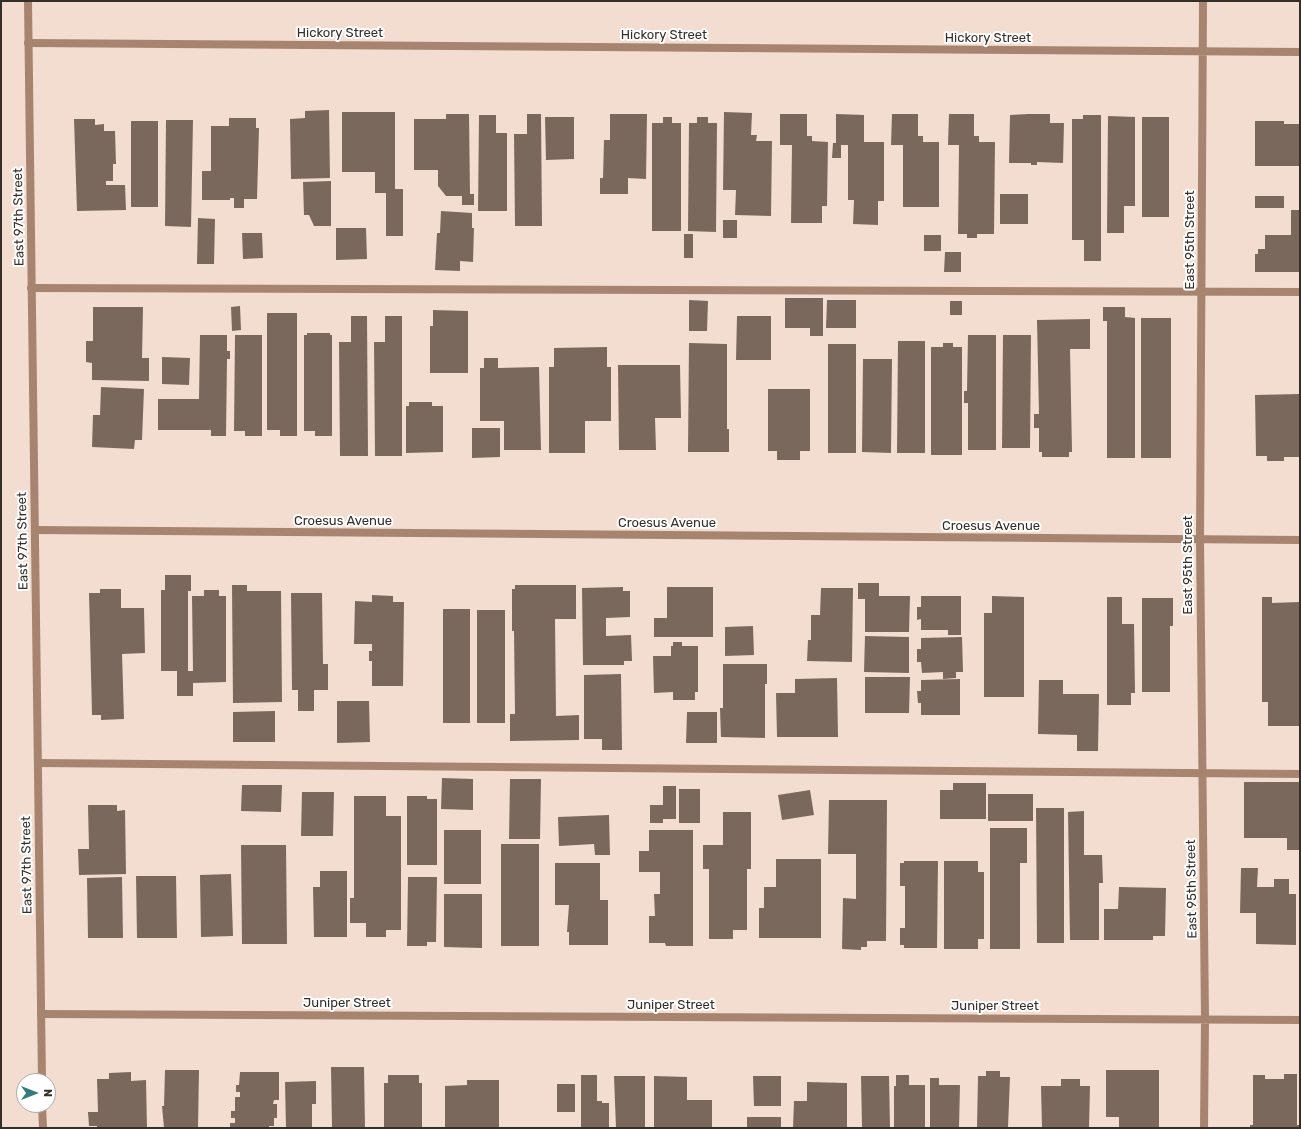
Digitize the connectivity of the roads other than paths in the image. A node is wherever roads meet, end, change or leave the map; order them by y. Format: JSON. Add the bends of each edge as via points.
{"nodes":[{"id":1,"x":28,"y":1,"type":"edge"},
{"id":2,"x":1203,"y":1,"type":"edge"},
{"id":3,"x":28,"y":43,"type":"junction"},
{"id":4,"x":1203,"y":51,"type":"junction"},
{"id":5,"x":1300,"y":52,"type":"edge"},
{"id":6,"x":32,"y":288,"type":"junction"},
{"id":7,"x":1201,"y":291,"type":"junction"},
{"id":8,"x":1300,"y":292,"type":"edge"},
{"id":9,"x":34,"y":530,"type":"junction"},
{"id":10,"x":1200,"y":540,"type":"junction"},
{"id":11,"x":1300,"y":540,"type":"edge"},
{"id":12,"x":38,"y":763,"type":"junction"},
{"id":13,"x":1202,"y":774,"type":"junction"},
{"id":14,"x":1300,"y":774,"type":"edge"},
{"id":15,"x":41,"y":1014,"type":"junction"},
{"id":16,"x":1205,"y":1019,"type":"junction"},
{"id":17,"x":1300,"y":1020,"type":"edge"},
{"id":18,"x":42,"y":1073,"type":"edge"},
{"id":19,"x":42,"y":1113,"type":"edge"},
{"id":20,"x":43,"y":1128,"type":"edge"},
{"id":21,"x":1204,"y":1128,"type":"edge"}],
"edges":[{"from":1,"to":3,"type":"street","name":"East 97th Street"},
{"from":2,"to":4,"type":"street","name":"East 95th Street"},
{"from":3,"to":4,"type":"street","name":"Hickory Street"},
{"from":3,"to":6,"type":"street","name":"East 97th Street"},
{"from":4,"to":5,"type":"street","name":"Hickory Street"},
{"from":4,"to":7,"type":"street","name":"East 95th Street"},
{"from":6,"to":7,"type":"street"},
{"from":6,"to":9,"type":"street","name":"East 97th Street"},
{"from":7,"to":8,"type":"street"},
{"from":7,"to":10,"type":"street","name":"East 95th Street"},
{"from":9,"to":10,"type":"street","name":"Croesus Avenue"},
{"from":9,"to":12,"type":"street","name":"East 97th Street"},
{"from":10,"to":11,"type":"street","name":"Croesus Avenue"},
{"from":10,"to":13,"type":"street","name":"East 95th Street"},
{"from":12,"to":13,"type":"street"},
{"from":12,"to":15,"type":"street","name":"East 97th Street"},
{"from":13,"to":14,"type":"street"},
{"from":13,"to":16,"type":"street","name":"East 95th Street"},
{"from":15,"to":16,"type":"street","name":"Juniper Street"},
{"from":15,"to":18,"type":"street","name":"East 97th Street"},
{"from":16,"to":17,"type":"street","name":"Juniper Street"},
{"from":16,"to":21,"type":"street","name":"East 95th Street"},
{"from":19,"to":20,"type":"street"}]}
